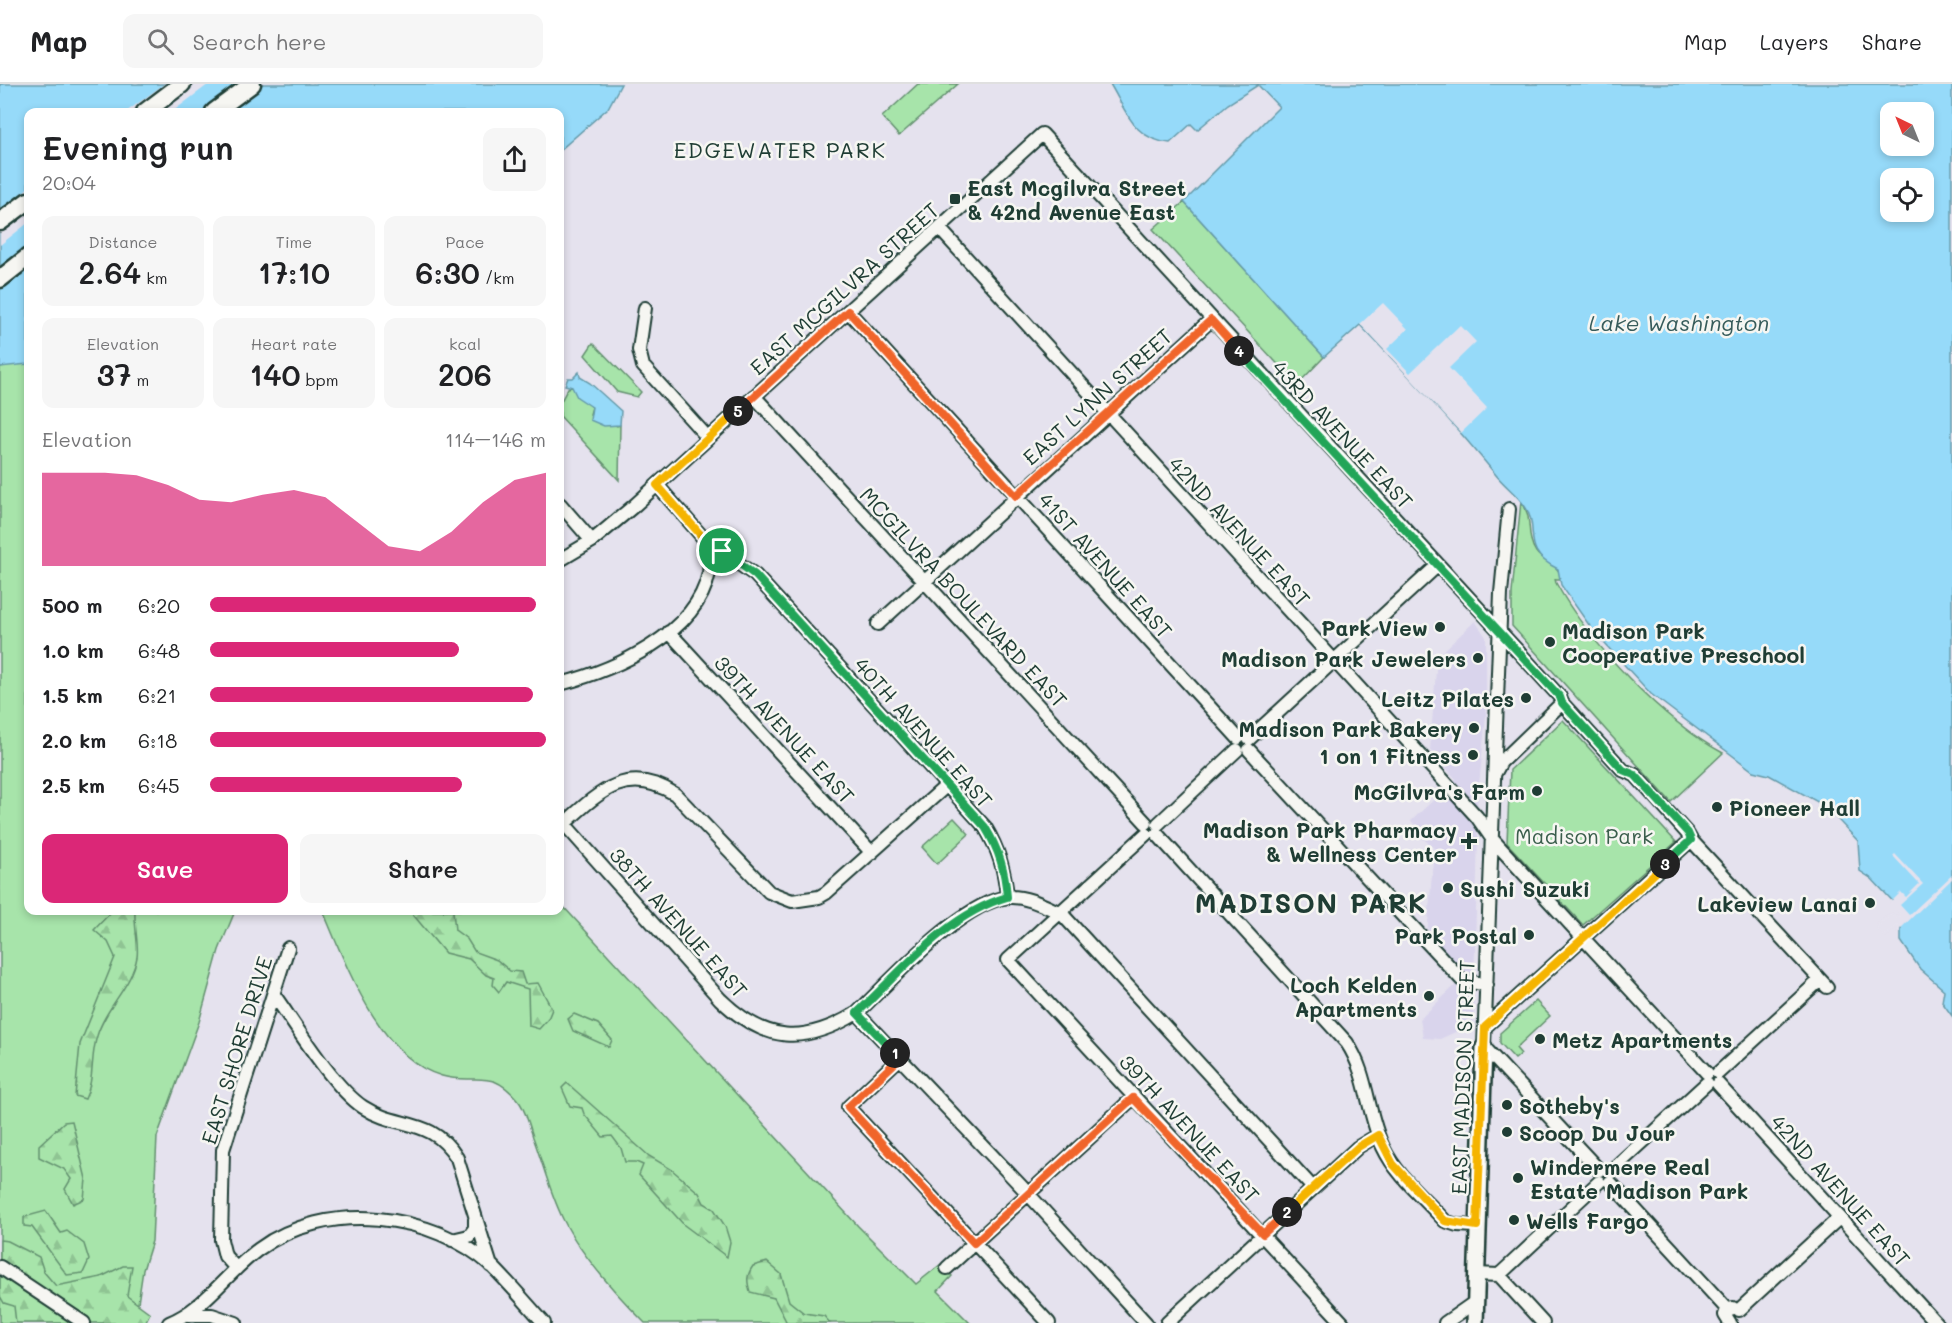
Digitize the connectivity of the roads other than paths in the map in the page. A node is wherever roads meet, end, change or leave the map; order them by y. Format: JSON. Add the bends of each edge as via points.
{"nodes":[{"id":1,"x":182,"y":84,"type":"edge"},
{"id":2,"x":252,"y":84,"type":"edge"},
{"id":3,"x":150,"y":108,"type":"edge"},
{"id":4,"x":219,"y":108,"type":"edge"},
{"id":5,"x":1042,"y":134,"type":"joint"},
{"id":6,"x":24,"y":204,"type":"edge"},
{"id":7,"x":0,"y":222,"type":"edge"},
{"id":8,"x":939,"y":228,"type":"junction"},
{"id":9,"x":24,"y":260,"type":"edge"},
{"id":10,"x":0,"y":279,"type":"edge"},
{"id":11,"x":645,"y":308,"type":"dead end"},
{"id":12,"x":848,"y":311,"type":"junction"},
{"id":13,"x":1211,"y":320,"type":"junction"},
{"id":14,"x":754,"y":396,"type":"junction"},
{"id":15,"x":1107,"y":414,"type":"junction"},
{"id":16,"x":708,"y":438,"type":"junction"},
{"id":17,"x":657,"y":485,"type":"junction"},
{"id":18,"x":1016,"y":496,"type":"junction"},
{"id":19,"x":564,"y":509,"type":"edge"},
{"id":20,"x":1509,"y":509,"type":"dead end"},
{"id":21,"x":592,"y":541,"type":"junction"},
{"id":22,"x":706,"y":541,"type":"junction"},
{"id":23,"x":564,"y":558,"type":"edge"},
{"id":24,"x":1438,"y":565,"type":"junction"},
{"id":25,"x":924,"y":582,"type":"junction"},
{"id":26,"x":878,"y":624,"type":"dead end"},
{"id":27,"x":669,"y":632,"type":"junction"},
{"id":28,"x":1501,"y":633,"type":"junction"},
{"id":29,"x":1520,"y":654,"type":"junction"},
{"id":30,"x":1333,"y":661,"type":"junction"},
{"id":31,"x":1500,"y":665,"type":"junction"},
{"id":32,"x":564,"y":683,"type":"edge"},
{"id":33,"x":1562,"y":703,"type":"junction"},
{"id":34,"x":1495,"y":738,"type":"junction"},
{"id":35,"x":1243,"y":744,"type":"junction"},
{"id":36,"x":1515,"y":749,"type":"junction"},
{"id":37,"x":1493,"y":778,"type":"junction"},
{"id":38,"x":946,"y":786,"type":"junction"},
{"id":39,"x":564,"y":819,"type":"edge"},
{"id":40,"x":564,"y":823,"type":"edge"},
{"id":41,"x":1152,"y":829,"type":"junction"},
{"id":42,"x":1493,"y":840,"type":"junction"},
{"id":43,"x":1691,"y":840,"type":"junction"},
{"id":44,"x":872,"y":853,"type":"junction"},
{"id":45,"x":1007,"y":897,"type":"junction"},
{"id":46,"x":1061,"y":913,"type":"junction"},
{"id":47,"x":1583,"y":938,"type":"junction"},
{"id":48,"x":288,"y":948,"type":"dead end"},
{"id":49,"x":1487,"y":985,"type":"junction"},
{"id":50,"x":274,"y":995,"type":"junction"},
{"id":51,"x":857,"y":1013,"type":"junction"},
{"id":52,"x":1485,"y":1027,"type":"junction"},
{"id":53,"x":1484,"y":1047,"type":"junction"},
{"id":54,"x":900,"y":1058,"type":"junction"},
{"id":55,"x":1712,"y":1078,"type":"junction"},
{"id":56,"x":1133,"y":1098,"type":"junction"},
{"id":57,"x":1378,"y":1135,"type":"junction"},
{"id":58,"x":1605,"y":1176,"type":"junction"},
{"id":59,"x":1313,"y":1188,"type":"junction"},
{"id":60,"x":1028,"y":1193,"type":"junction"},
{"id":61,"x":475,"y":1217,"type":"junction"},
{"id":62,"x":1839,"y":1218,"type":"junction"},
{"id":63,"x":1477,"y":1226,"type":"junction"},
{"id":64,"x":1263,"y":1234,"type":"junction"},
{"id":65,"x":452,"y":1240,"type":"junction"},
{"id":66,"x":974,"y":1243,"type":"junction"},
{"id":67,"x":491,"y":1266,"type":"junction"},
{"id":68,"x":0,"y":1267,"type":"edge"},
{"id":69,"x":235,"y":1267,"type":"junction"},
{"id":70,"x":948,"y":1268,"type":"dead end"},
{"id":71,"x":1476,"y":1274,"type":"junction"},
{"id":72,"x":1499,"y":1275,"type":"junction"},
{"id":73,"x":1475,"y":1302,"type":"junction"},
{"id":74,"x":188,"y":1315,"type":"junction"},
{"id":75,"x":1733,"y":1319,"type":"edge"},
{"id":76,"x":84,"y":1323,"type":"edge"},
{"id":77,"x":169,"y":1323,"type":"edge"},
{"id":78,"x":236,"y":1323,"type":"edge"},
{"id":79,"x":544,"y":1323,"type":"edge"},
{"id":80,"x":1049,"y":1323,"type":"edge"},
{"id":81,"x":1146,"y":1323,"type":"edge"},
{"id":82,"x":1167,"y":1323,"type":"edge"},
{"id":83,"x":1343,"y":1323,"type":"edge"},
{"id":84,"x":1445,"y":1323,"type":"edge"},
{"id":85,"x":1475,"y":1323,"type":"edge"},
{"id":86,"x":1543,"y":1323,"type":"edge"},
{"id":87,"x":1936,"y":1323,"type":"edge"}],
"edges":[{"from":1,"to":3,"type":"highway"},
{"from":2,"to":4,"type":"highway"},
{"from":5,"to":8,"type":"street","name":"EAST MCGILVRA STREET"},
{"from":5,"to":13,"type":"street","name":"43RD AVENUE EAST"},
{"from":6,"to":7,"type":"highway"},
{"from":8,"to":12,"type":"street","name":"EAST MCGILVRA STREET"},
{"from":8,"to":15,"type":"street","name":"42ND AVENUE EAST"},
{"from":9,"to":10,"type":"highway"},
{"from":11,"to":16,"type":"street","via":[[639,358]]},
{"from":12,"to":14,"type":"street","name":"EAST MCGILVRA STREET"},
{"from":12,"to":18,"type":"street","name":"41ST AVENUE EAST"},
{"from":13,"to":15,"type":"street","name":"EAST LYNN STREET"},
{"from":13,"to":24,"type":"street","name":"43RD AVENUE EAST"},
{"from":14,"to":16,"type":"street","name":"EAST MCGILVRA STREET"},
{"from":14,"to":25,"type":"street","name":"MCGILVRA BOULEVARD EAST"},
{"from":15,"to":18,"type":"street","name":"EAST LYNN STREET"},
{"from":15,"to":30,"type":"street","name":"42ND AVENUE EAST"},
{"from":16,"to":17,"type":"street","name":"EAST MCGILVRA STREET"},
{"from":17,"to":21,"type":"street","name":"EAST MCGILVRA STREET"},
{"from":17,"to":22,"type":"street","name":"40TH AVENUE EAST"},
{"from":18,"to":25,"type":"street","name":"EAST LYNN STREET"},
{"from":18,"to":35,"type":"street","name":"41ST AVENUE EAST"},
{"from":19,"to":21,"type":"street"},
{"from":20,"to":28,"type":"street","name":"EAST MADISON STREET"},
{"from":21,"to":23,"type":"street","name":"EAST MCGILVRA STREET"},
{"from":22,"to":27,"type":"street","via":[[710,571],[704,591]]},
{"from":22,"to":38,"type":"street","name":"40TH AVENUE EAST","via":[[755,575]]},
{"from":24,"to":28,"type":"street","name":"43RD AVENUE EAST"},
{"from":24,"to":30,"type":"street"},
{"from":25,"to":26,"type":"street","name":"EAST LYNN STREET"},
{"from":25,"to":41,"type":"street","name":"MCGILVRA BOULEVARD EAST"},
{"from":27,"to":32,"type":"street","via":[[613,668]]},
{"from":27,"to":44,"type":"street","name":"39TH AVENUE EAST"},
{"from":28,"to":29,"type":"street","name":"43RD AVENUE EAST"},
{"from":28,"to":31,"type":"street","name":"EAST MADISON STREET"},
{"from":29,"to":31,"type":"street","via":[[1508,655]]},
{"from":29,"to":33,"type":"street","name":"43RD AVENUE EAST"},
{"from":30,"to":35,"type":"street"},
{"from":30,"to":42,"type":"street","name":"42ND AVENUE EAST","via":[[1477,817]]},
{"from":31,"to":34,"type":"street","name":"EAST MADISON STREET"},
{"from":33,"to":36,"type":"street"},
{"from":33,"to":43,"type":"street","name":"43RD AVENUE EAST","via":[[1623,770],[1635,775]]},
{"from":34,"to":36,"type":"street"},
{"from":34,"to":37,"type":"street","name":"EAST MADISON STREET"},
{"from":35,"to":41,"type":"street"},
{"from":35,"to":49,"type":"street","name":"41ST AVENUE EAST","via":[[1462,980]]},
{"from":36,"to":37,"type":"street","via":[[1501,762]]},
{"from":37,"to":42,"type":"street","name":"EAST MADISON STREET"},
{"from":38,"to":44,"type":"street"},
{"from":38,"to":45,"type":"street","name":"40TH AVENUE EAST","via":[[992,839],[1005,876]]},
{"from":39,"to":44,"type":"street","via":[[614,784],[648,782],[662,786],[675,794],[769,892],[792,901],[826,893]]},
{"from":40,"to":51,"type":"street","name":"38TH AVENUE EAST","via":[[720,999],[750,1023],[773,1033],[795,1036],[830,1028]]},
{"from":41,"to":46,"type":"street"},
{"from":41,"to":57,"type":"street","name":"MCGILVRA BOULEVARD EAST","via":[[1347,1043],[1360,1068]]},
{"from":42,"to":47,"type":"street","name":"42ND AVENUE EAST"},
{"from":42,"to":49,"type":"street","name":"EAST MADISON STREET"},
{"from":43,"to":47,"type":"street"},
{"from":43,"to":55,"type":"street","name":"43RD AVENUE EAST","via":[[1823,983]]},
{"from":45,"to":46,"type":"street"},
{"from":45,"to":51,"type":"street","name":"38TH AVENUE EAST","via":[[978,908],[951,926]]},
{"from":46,"to":56,"type":"street","name":"39TH AVENUE EAST","via":[[1008,960]]},
{"from":46,"to":59,"type":"street"},
{"from":47,"to":52,"type":"street"},
{"from":47,"to":55,"type":"street","name":"42ND AVENUE EAST"},
{"from":48,"to":50,"type":"street","name":"EAST SHORE DRIVE"},
{"from":49,"to":52,"type":"street","name":"EAST MADISON STREET"},
{"from":50,"to":61,"type":"street","via":[[346,1092],[363,1107],[431,1131],[447,1143],[457,1158]]},
{"from":50,"to":69,"type":"street","name":"EAST SHORE DRIVE","via":[[224,1150],[221,1240],[225,1256]]},
{"from":51,"to":54,"type":"street"},
{"from":52,"to":53,"type":"street","name":"EAST MADISON STREET"},
{"from":53,"to":58,"type":"street"},
{"from":53,"to":63,"type":"main road","name":"EAST MADISON STREET"},
{"from":54,"to":60,"type":"street"},
{"from":54,"to":66,"type":"street","via":[[848,1107]]},
{"from":55,"to":58,"type":"street"},
{"from":55,"to":62,"type":"street","name":"42ND AVENUE EAST"},
{"from":56,"to":60,"type":"street"},
{"from":56,"to":64,"type":"street","name":"39TH AVENUE EAST"},
{"from":57,"to":59,"type":"street","via":[[1358,1147]]},
{"from":57,"to":63,"type":"street","name":"MCGILVRA BOULEVARD EAST","via":[[1393,1164],[1445,1221]]},
{"from":58,"to":72,"type":"street"},
{"from":58,"to":75,"type":"street"},
{"from":59,"to":64,"type":"street"},
{"from":60,"to":66,"type":"street"},
{"from":60,"to":81,"type":"street"},
{"from":61,"to":65,"type":"street","via":[[475,1228],[469,1236]]},
{"from":61,"to":67,"type":"street"},
{"from":62,"to":75,"type":"street"},
{"from":62,"to":87,"type":"street","name":"42ND AVENUE EAST"},
{"from":63,"to":71,"type":"main road","name":"EAST MADISON STREET"},
{"from":64,"to":82,"type":"street"},
{"from":64,"to":83,"type":"street","name":"39TH AVENUE EAST"},
{"from":65,"to":67,"type":"street"},
{"from":65,"to":69,"type":"street","via":[[394,1221],[335,1220],[288,1233],[262,1246]]},
{"from":66,"to":70,"type":"street"},
{"from":66,"to":80,"type":"street"},
{"from":67,"to":79,"type":"street"},
{"from":68,"to":76,"type":"street"},
{"from":69,"to":74,"type":"street"},
{"from":71,"to":72,"type":"street"},
{"from":71,"to":73,"type":"main road","name":"EAST MADISON STREET"},
{"from":72,"to":86,"type":"street"},
{"from":73,"to":84,"type":"street"},
{"from":73,"to":85,"type":"main road","name":"EAST MADISON STREET"},
{"from":74,"to":77,"type":"street"},
{"from":74,"to":78,"type":"street","via":[[212,1315]]}]}
